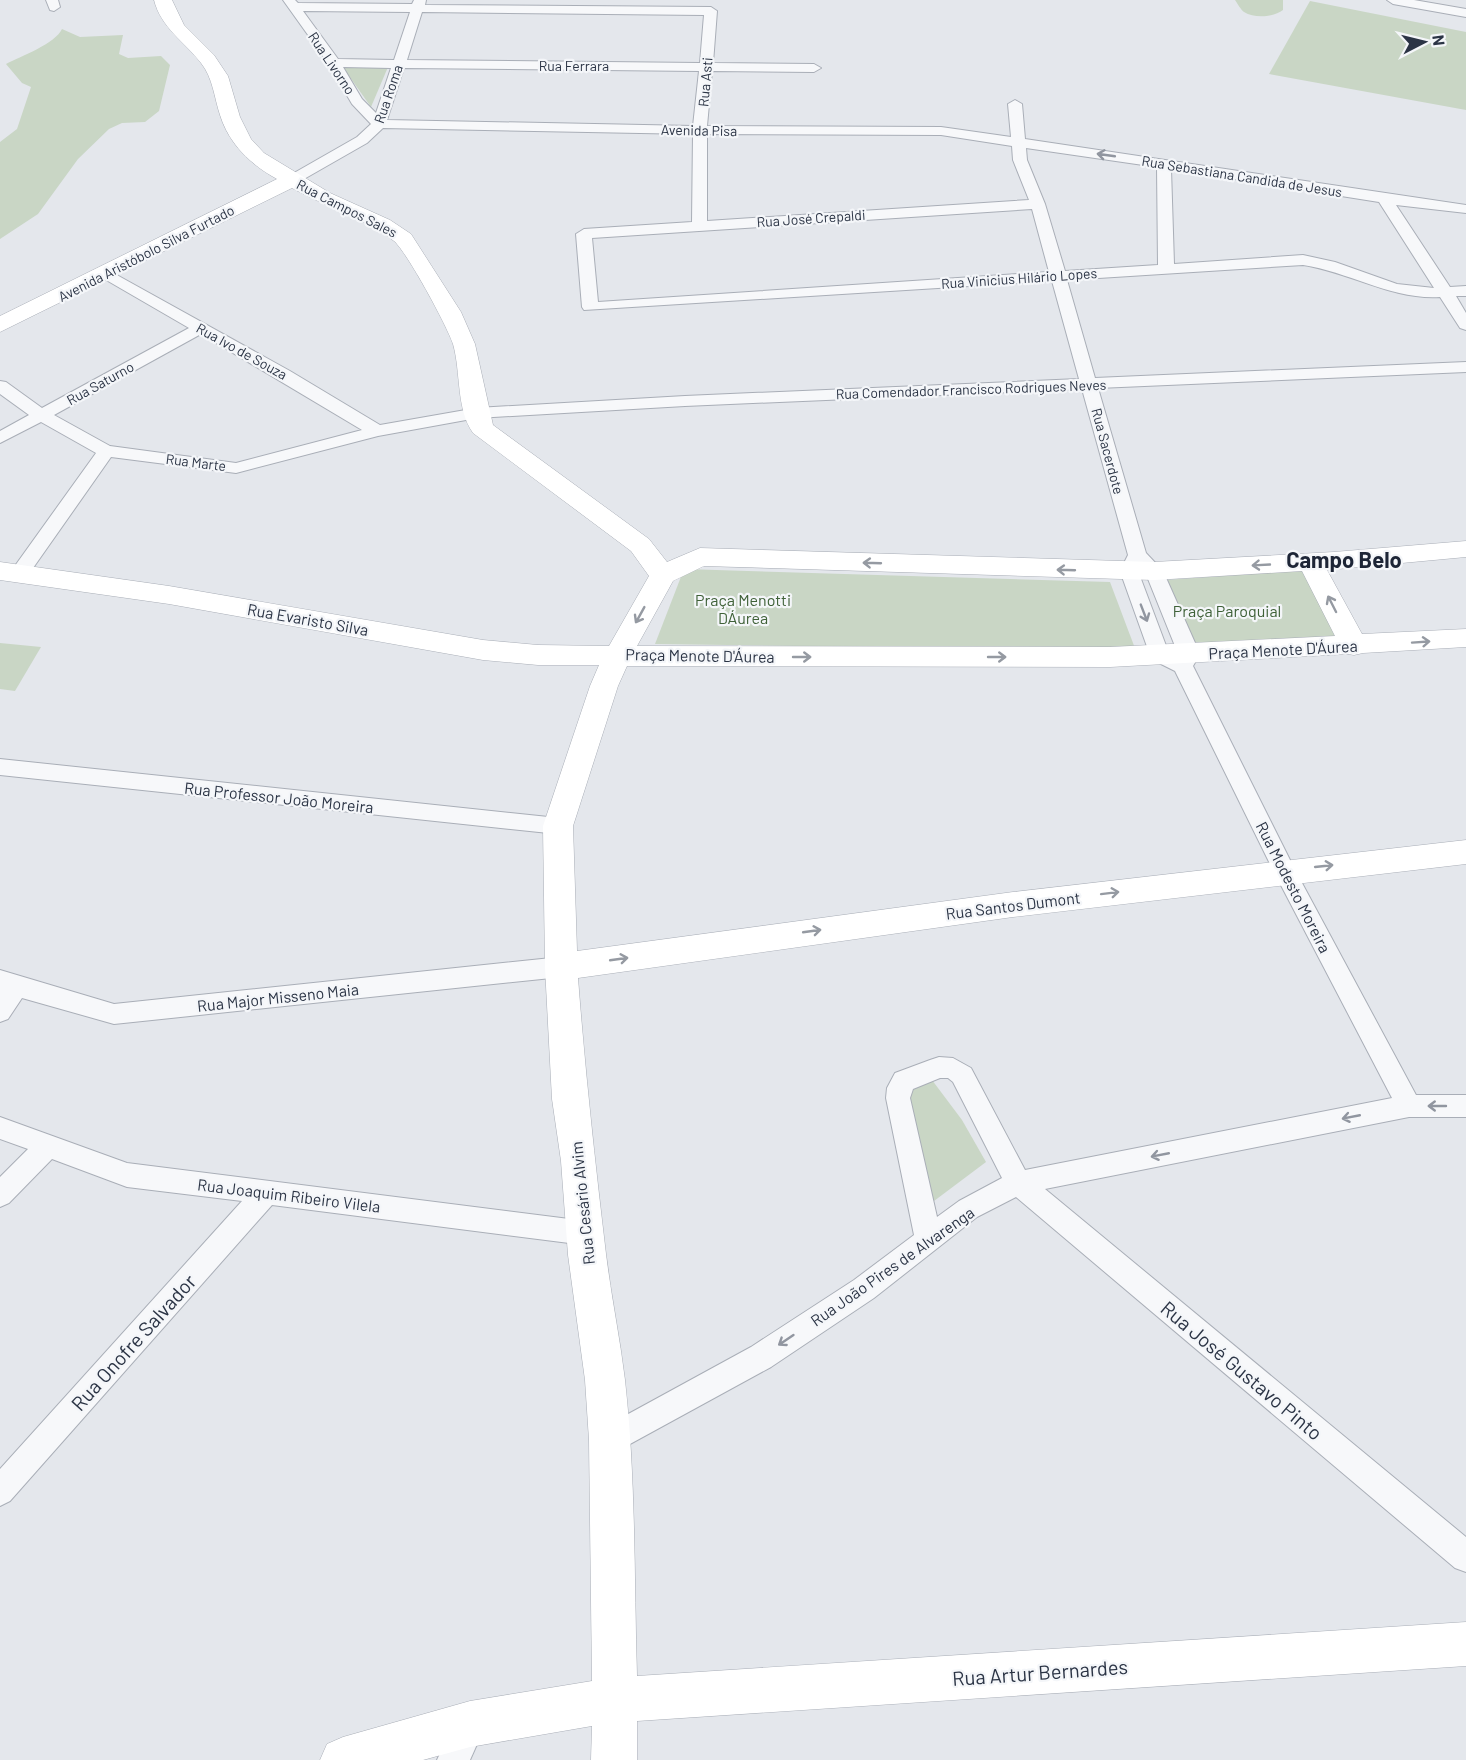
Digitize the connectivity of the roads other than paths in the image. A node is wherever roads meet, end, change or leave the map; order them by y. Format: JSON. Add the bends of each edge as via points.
{"nodes":[{"id":1,"x":164,"y":0,"type":"edge"},
{"id":2,"x":1393,"y":0,"type":"edge"},
{"id":3,"x":291,"y":4,"type":"edge"},
{"id":4,"x":419,"y":4,"type":"edge"},
{"id":5,"x":1432,"y":4,"type":"edge"},
{"id":6,"x":1466,"y":6,"type":"edge"},
{"id":7,"x":1466,"y":13,"type":"edge"},
{"id":8,"x":334,"y":63,"type":"junction"},
{"id":9,"x":398,"y":64,"type":"junction"},
{"id":10,"x":706,"y":67,"type":"junction"},
{"id":11,"x":814,"y":68,"type":"dead end"},
{"id":12,"x":1015,"y":104,"type":"dead end"},
{"id":13,"x":379,"y":124,"type":"junction"},
{"id":14,"x":700,"y":130,"type":"junction"},
{"id":15,"x":1018,"y":142,"type":"junction"},
{"id":16,"x":1164,"y":164,"type":"junction"},
{"id":17,"x":292,"y":180,"type":"junction"},
{"id":18,"x":1385,"y":199,"type":"junction"},
{"id":19,"x":1038,"y":204,"type":"junction"},
{"id":20,"x":1466,"y":209,"type":"edge"},
{"id":21,"x":699,"y":225,"type":"junction"},
{"id":22,"x":1166,"y":268,"type":"junction"},
{"id":23,"x":106,"y":274,"type":"junction"},
{"id":24,"x":1058,"y":275,"type":"junction"},
{"id":25,"x":1466,"y":291,"type":"edge"},
{"id":26,"x":1444,"y":293,"type":"junction"},
{"id":27,"x":590,"y":307,"type":"joint"},
{"id":28,"x":0,"y":325,"type":"edge"},
{"id":29,"x":1466,"y":325,"type":"edge"},
{"id":30,"x":200,"y":328,"type":"junction"},
{"id":31,"x":1466,"y":367,"type":"edge"},
{"id":32,"x":1090,"y":384,"type":"junction"},
{"id":33,"x":0,"y":386,"type":"edge"},
{"id":34,"x":477,"y":413,"type":"junction"},
{"id":35,"x":42,"y":415,"type":"junction"},
{"id":36,"x":377,"y":431,"type":"junction"},
{"id":37,"x":0,"y":438,"type":"edge"},
{"id":38,"x":106,"y":451,"type":"junction"},
{"id":39,"x":640,"y":545,"type":"junction"},
{"id":40,"x":1466,"y":549,"type":"edge"},
{"id":41,"x":700,"y":557,"type":"junction"},
{"id":42,"x":1322,"y":562,"type":"junction"},
{"id":43,"x":1140,"y":566,"type":"junction"},
{"id":44,"x":10,"y":573,"type":"edge"},
{"id":45,"x":663,"y":575,"type":"junction"},
{"id":46,"x":1466,"y":638,"type":"edge"},
{"id":47,"x":1365,"y":645,"type":"junction"},
{"id":48,"x":618,"y":655,"type":"junction"},
{"id":49,"x":1178,"y":658,"type":"junction"},
{"id":50,"x":0,"y":767,"type":"edge"},
{"id":51,"x":558,"y":826,"type":"junction"},
{"id":52,"x":1466,"y":852,"type":"edge"},
{"id":53,"x":1284,"y":870,"type":"junction"},
{"id":54,"x":561,"y":967,"type":"junction"},
{"id":55,"x":8,"y":984,"type":"edge"},
{"id":56,"x":0,"y":1012,"type":"edge"},
{"id":57,"x":1409,"y":1106,"type":"junction"},
{"id":58,"x":1466,"y":1106,"type":"edge"},
{"id":59,"x":0,"y":1128,"type":"edge"},
{"id":60,"x":48,"y":1146,"type":"junction"},
{"id":61,"x":1018,"y":1184,"type":"junction"},
{"id":62,"x":267,"y":1192,"type":"junction"},
{"id":63,"x":0,"y":1195,"type":"edge"},
{"id":64,"x":585,"y":1233,"type":"junction"},
{"id":65,"x":928,"y":1238,"type":"junction"},
{"id":66,"x":609,"y":1440,"type":"junction"},
{"id":67,"x":0,"y":1491,"type":"edge"},
{"id":68,"x":1466,"y":1557,"type":"edge"},
{"id":69,"x":1466,"y":1644,"type":"edge"},
{"id":70,"x":615,"y":1700,"type":"junction"},
{"id":71,"x":462,"y":1742,"type":"edge"},
{"id":72,"x":343,"y":1760,"type":"edge"},
{"id":73,"x":614,"y":1760,"type":"edge"}],
"edges":[{"from":1,"to":17,"type":"street","name":"Rua Campos Sales","via":[[177,28],[219,76],[230,117],[242,141],[257,157]]},
{"from":2,"to":5,"type":"street"},
{"from":3,"to":4,"type":"street"},
{"from":3,"to":8,"type":"street","name":"Rua Livorno"},
{"from":4,"to":9,"type":"street","name":"Rua Roma"},
{"from":4,"to":10,"type":"street","name":"Rua Asti","via":[[711,11]]},
{"from":5,"to":6,"type":"street"},
{"from":5,"to":7,"type":"street"},
{"from":8,"to":9,"type":"street","name":"Rua Ferrara"},
{"from":8,"to":13,"type":"street","name":"Rua Livorno","via":[[357,101]]},
{"from":9,"to":10,"type":"street","name":"Rua Ferrara"},
{"from":9,"to":13,"type":"street","name":"Rua Roma"},
{"from":10,"to":11,"type":"street","name":"Rua Ferrara"},
{"from":10,"to":14,"type":"street","name":"Rua Asti"},
{"from":12,"to":15,"type":"street","name":"Rua Sacerdote"},
{"from":13,"to":14,"type":"street","name":"Avenida Pisa"},
{"from":13,"to":17,"type":"street","name":"Rua Roma","via":[[362,140]]},
{"from":14,"to":15,"type":"street","name":"Avenida Pisa","via":[[941,131]]},
{"from":14,"to":21,"type":"street","name":"Rua Asti"},
{"from":16,"to":15,"type":"street","name":"Rua Sebastiana Candida de Jesus","one_way":true},
{"from":15,"to":19,"type":"street","name":"Rua Sacerdote","via":[[1020,160]]},
{"from":16,"to":18,"type":"street","name":"Rua Sebastiana Candida de Jesus"},
{"from":16,"to":22,"type":"street"},
{"from":17,"to":23,"type":"street","name":"Avenida Aristóbolo Silva Furtado"},
{"from":17,"to":34,"type":"street","name":"Rua Campos Sales","via":[[404,238],[450,312],[464,344]]},
{"from":18,"to":20,"type":"street","name":"Rua Sebastiana Candida de Jesus"},
{"from":18,"to":26,"type":"street"},
{"from":19,"to":21,"type":"street","name":"Rua José Crepaldi"},
{"from":19,"to":24,"type":"street","name":"Rua Sacerdote"},
{"from":21,"to":27,"type":"street","name":"Rua José Crepaldi","via":[[584,234]]},
{"from":22,"to":24,"type":"street","name":"Rua Vinicius Hilário Lopes"},
{"from":22,"to":26,"type":"street","name":"Rua Vinicius Hilário Lopes","via":[[1303,260],[1323,262],[1406,291]]},
{"from":23,"to":28,"type":"street","name":"Avenida Aristóbolo Silva Furtado"},
{"from":23,"to":30,"type":"street","name":"Rua Ivo de Souza"},
{"from":24,"to":27,"type":"street","name":"Rua Vinicius Hilário Lopes"},
{"from":24,"to":32,"type":"street","name":"Rua Sacerdote"},
{"from":25,"to":26,"type":"street","name":"Rua Vinicius Hilário Lopes"},
{"from":26,"to":29,"type":"street"},
{"from":30,"to":35,"type":"street","name":"Rua Saturno"},
{"from":30,"to":36,"type":"street","name":"Rua Ivo de Souza"},
{"from":31,"to":32,"type":"street","name":"Rua Comendador Francisco Rodrigues Neves"},
{"from":32,"to":34,"type":"street","name":"Rua Comendador Francisco Rodrigues Neves"},
{"from":32,"to":43,"type":"street","name":"Rua Sacerdote"},
{"from":33,"to":35,"type":"street","name":"Rua Marte"},
{"from":34,"to":36,"type":"street","name":"Rua Marte"},
{"from":34,"to":39,"type":"street","name":"Rua Campos Sales","via":[[482,428]]},
{"from":35,"to":37,"type":"street","name":"Rua Saturno"},
{"from":35,"to":38,"type":"street","name":"Rua Marte"},
{"from":36,"to":38,"type":"street","name":"Rua Marte","via":[[236,468]]},
{"from":38,"to":44,"type":"street"},
{"from":39,"to":41,"type":"street","name":"Rua Campos Sales"},
{"from":39,"to":45,"type":"street","name":"Rua Campos Sales"},
{"from":40,"to":42,"type":"street"},
{"from":43,"to":41,"type":"street","one_way":true},
{"from":41,"to":45,"type":"street"},
{"from":42,"to":43,"type":"street","one_way":true},
{"from":42,"to":47,"type":"street"},
{"from":43,"to":49,"type":"street","one_way":true},
{"from":43,"to":49,"type":"street","name":"Praça Menote D'Áurea"},
{"from":44,"to":48,"type":"street","name":"Rua Evaristo Silva","via":[[170,595],[483,650]]},
{"from":45,"to":48,"type":"street","name":"Praça Menote D'Áurea","one_way":true},
{"from":47,"to":46,"type":"street","name":"Praça Menote D'Áurea","one_way":true},
{"from":47,"to":49,"type":"street","name":"Praça Menote D'Áurea"},
{"from":48,"to":49,"type":"street","name":"Praça Menote D'Áurea","one_way":true},
{"from":48,"to":51,"type":"street","name":"Rua Cesário Alvim"},
{"from":49,"to":53,"type":"street","name":"Rua Modesto Moreira"},
{"from":50,"to":51,"type":"street","name":"Rua Professor João Moreira"},
{"from":51,"to":54,"type":"street","name":"Rua Cesário Alvim"},
{"from":53,"to":52,"type":"street","name":"Rua Santos Dumont","one_way":true},
{"from":54,"to":53,"type":"street","name":"Rua Santos Dumont","one_way":true,"via":[[856,924]]},
{"from":53,"to":57,"type":"street","name":"Rua Modesto Moreira"},
{"from":54,"to":55,"type":"street","name":"Rua Major Misseno Maia","via":[[114,1014]]},
{"from":54,"to":64,"type":"street","name":"Rua Cesário Alvim"},
{"from":55,"to":56,"type":"street"},
{"from":58,"to":57,"type":"street","name":"Rua João Pires de Alvarenga","one_way":true},
{"from":57,"to":61,"type":"street","name":"Rua João Pires de Alvarenga","one_way":true},
{"from":59,"to":60,"type":"street","name":"Rua Joaquim Ribeiro Vilela"},
{"from":60,"to":62,"type":"street","name":"Rua Joaquim Ribeiro Vilela","via":[[127,1175]]},
{"from":60,"to":63,"type":"street"},
{"from":61,"to":65,"type":"street","name":"Rua João Pires de Alvarenga","via":[[968,1209]]},
{"from":61,"to":65,"type":"street","via":[[962,1075],[953,1068],[939,1067],[904,1081],[898,1098]]},
{"from":61,"to":68,"type":"street","name":"Rua José Gustavo Pinto"},
{"from":62,"to":64,"type":"street","name":"Rua Joaquim Ribeiro Vilela"},
{"from":62,"to":67,"type":"street","name":"Rua Onofre Salvador"},
{"from":64,"to":66,"type":"street","name":"Rua Cesário Alvim"},
{"from":65,"to":66,"type":"street","name":"Rua João Pires de Alvarenga","one_way":true,"via":[[864,1289],[761,1357]]},
{"from":66,"to":70,"type":"street","name":"Rua Cesário Alvim"},
{"from":69,"to":70,"type":"street","name":"Rua Artur Bernardes"},
{"from":70,"to":71,"type":"street","name":"Rua Artur Bernardes"},
{"from":70,"to":73,"type":"street","name":"Rua Cesário Alvim"},
{"from":71,"to":72,"type":"street","name":"Rua Artur Bernardes"}]}
